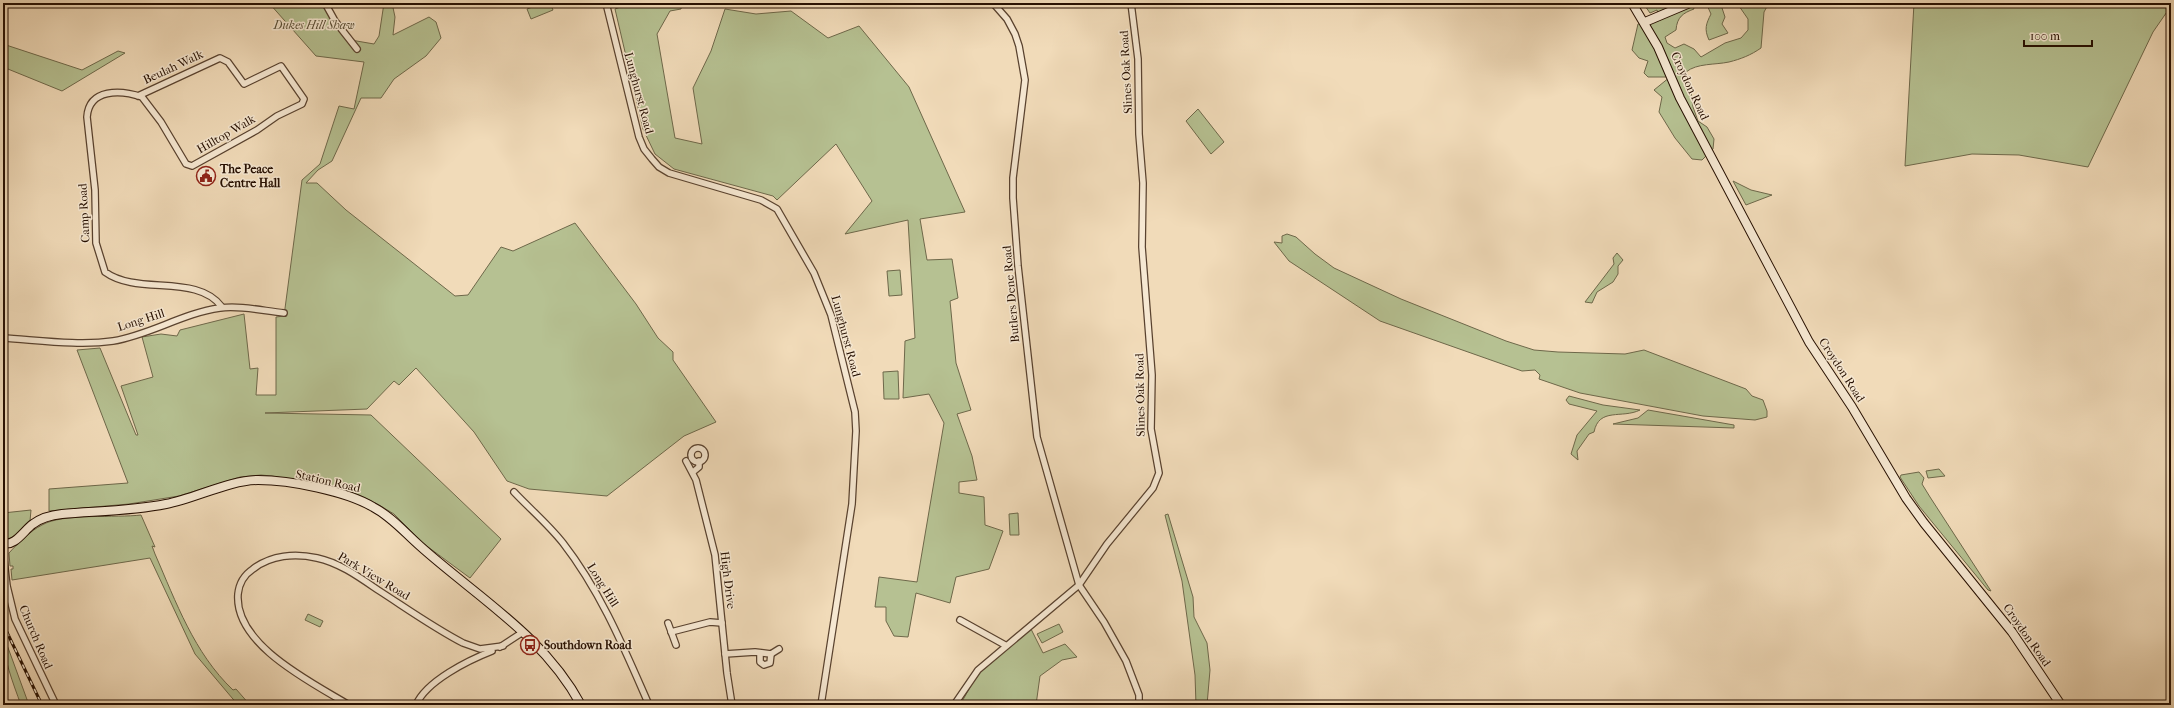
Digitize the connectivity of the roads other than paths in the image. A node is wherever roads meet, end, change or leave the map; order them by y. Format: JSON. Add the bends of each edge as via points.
{"nodes":[{"id":1,"x":325,"y":3,"type":"edge"},
{"id":2,"x":606,"y":3,"type":"edge"},
{"id":3,"x":993,"y":3,"type":"edge"},
{"id":4,"x":1131,"y":3,"type":"edge"},
{"id":5,"x":1632,"y":3,"type":"edge"},
{"id":6,"x":1690,"y":3,"type":"edge"},
{"id":7,"x":1645,"y":22,"type":"junction"},
{"id":8,"x":357,"y":49,"type":"dead end"},
{"id":9,"x":138,"y":96,"type":"junction"},
{"id":10,"x":303,"y":97,"type":"joint"},
{"id":11,"x":222,"y":307,"type":"junction"},
{"id":12,"x":284,"y":313,"type":"dead end"},
{"id":13,"x":3,"y":338,"type":"edge"},
{"id":14,"x":686,"y":461,"type":"dead end"},
{"id":15,"x":699,"y":461,"type":"dead end"},
{"id":16,"x":693,"y":472,"type":"junction"},
{"id":17,"x":514,"y":492,"type":"dead end"},
{"id":18,"x":3,"y":547,"type":"edge"},
{"id":19,"x":1079,"y":585,"type":"junction"},
{"id":20,"x":960,"y":620,"type":"dead end"},
{"id":21,"x":668,"y":623,"type":"dead end"},
{"id":22,"x":722,"y":623,"type":"junction"},
{"id":23,"x":523,"y":632,"type":"junction"},
{"id":24,"x":671,"y":632,"type":"junction"},
{"id":25,"x":676,"y":645,"type":"dead end"},
{"id":26,"x":503,"y":646,"type":"junction"},
{"id":27,"x":1005,"y":646,"type":"junction"},
{"id":28,"x":779,"y":649,"type":"dead end"},
{"id":29,"x":760,"y":653,"type":"junction"},
{"id":30,"x":725,"y":654,"type":"junction"},
{"id":31,"x":771,"y":654,"type":"junction"},
{"id":32,"x":56,"y":705,"type":"edge"},
{"id":33,"x":350,"y":705,"type":"edge"},
{"id":34,"x":416,"y":705,"type":"edge"},
{"id":35,"x":581,"y":705,"type":"edge"},
{"id":36,"x":649,"y":705,"type":"edge"},
{"id":37,"x":732,"y":705,"type":"edge"},
{"id":38,"x":821,"y":705,"type":"edge"},
{"id":39,"x":954,"y":705,"type":"edge"},
{"id":40,"x":1139,"y":705,"type":"edge"},
{"id":41,"x":2061,"y":705,"type":"edge"}],
"edges":[{"from":1,"to":8,"type":"street","via":[[335,21]]},
{"from":2,"to":38,"type":"street","name":"Lunghurst Road","via":[[628,98],[644,149],[659,167],[669,173],[761,200],[777,209],[814,273],[831,315],[855,412],[856,431],[852,504]]},
{"from":3,"to":19,"type":"street","name":"Butlers Dene Road","via":[[1007,19],[1015,34],[1026,80],[1013,178],[1013,198],[1034,415],[1042,458]]},
{"from":4,"to":19,"type":"street","name":"Slines Oak Road","via":[[1138,59],[1139,134],[1144,183],[1142,247],[1152,375],[1151,429],[1158,474],[1153,488],[1107,544]]},
{"from":5,"to":7,"type":"main road","name":"Croydon Road"},
{"from":6,"to":7,"type":"main road"},
{"from":7,"to":41,"type":"main road","name":"Croydon Road","via":[[1680,98],[1809,342],[1852,406],[1906,498],[2012,632]]},
{"from":9,"to":10,"type":"street","name":"Beulah Walk","via":[[220,58],[228,62],[244,84],[281,66]]},
{"from":9,"to":10,"type":"street","name":"Hilltop Walk","via":[[145,99],[162,122],[186,164],[192,166],[302,104]]},
{"from":9,"to":11,"type":"street","name":"Camp Road","via":[[108,94],[94,99],[87,110],[95,190],[96,243],[102,265],[107,274],[123,280],[202,292],[213,297]]},
{"from":11,"to":12,"type":"street","name":"Long Hill"},
{"from":11,"to":13,"type":"street","name":"Long Hill","via":[[113,341],[70,342]]},
{"from":14,"to":16,"type":"street","name":"High Drive"},
{"from":15,"to":16,"type":"street","via":[[699,467]]},
{"from":16,"to":22,"type":"street","name":"High Drive","via":[[715,555]]},
{"from":17,"to":36,"type":"street","name":"Long Hill","via":[[563,542],[592,585],[612,620]]},
{"from":18,"to":23,"type":"main road","name":"Station Road","via":[[12,543],[32,525],[50,516],[165,505],[242,482],[264,480],[318,488],[358,499],[375,508],[405,530],[419,546]]},
{"from":18,"to":32,"type":"street","name":"Church Road","via":[[7,586],[15,619]]},
{"from":19,"to":27,"type":"street","name":"Slines Oak Road"},
{"from":19,"to":40,"type":"street","name":"Butlers Dene Road","via":[[1126,660],[1139,695]]},
{"from":20,"to":27,"type":"street"},
{"from":21,"to":24,"type":"street"},
{"from":22,"to":24,"type":"street","via":[[710,622]]},
{"from":22,"to":30,"type":"street","name":"High Drive"},
{"from":23,"to":26,"type":"street"},
{"from":23,"to":35,"type":"main road","name":"Station Road","via":[[552,660]]},
{"from":24,"to":25,"type":"street"},
{"from":26,"to":33,"type":"street","name":"Park View Road","via":[[480,649],[463,643],[349,571],[328,561],[290,555],[266,561],[254,568],[241,582],[238,598],[242,617],[250,632],[288,667]]},
{"from":26,"to":34,"type":"street","via":[[469,662],[429,687]]},
{"from":27,"to":39,"type":"street","name":"Slines Oak Road","via":[[978,670]]},
{"from":28,"to":31,"type":"street"},
{"from":29,"to":30,"type":"street"},
{"from":29,"to":31,"type":"street"},
{"from":29,"to":31,"type":"street","via":[[760,662],[764,665],[770,663]]},
{"from":30,"to":37,"type":"street","name":"High Drive"}]}
